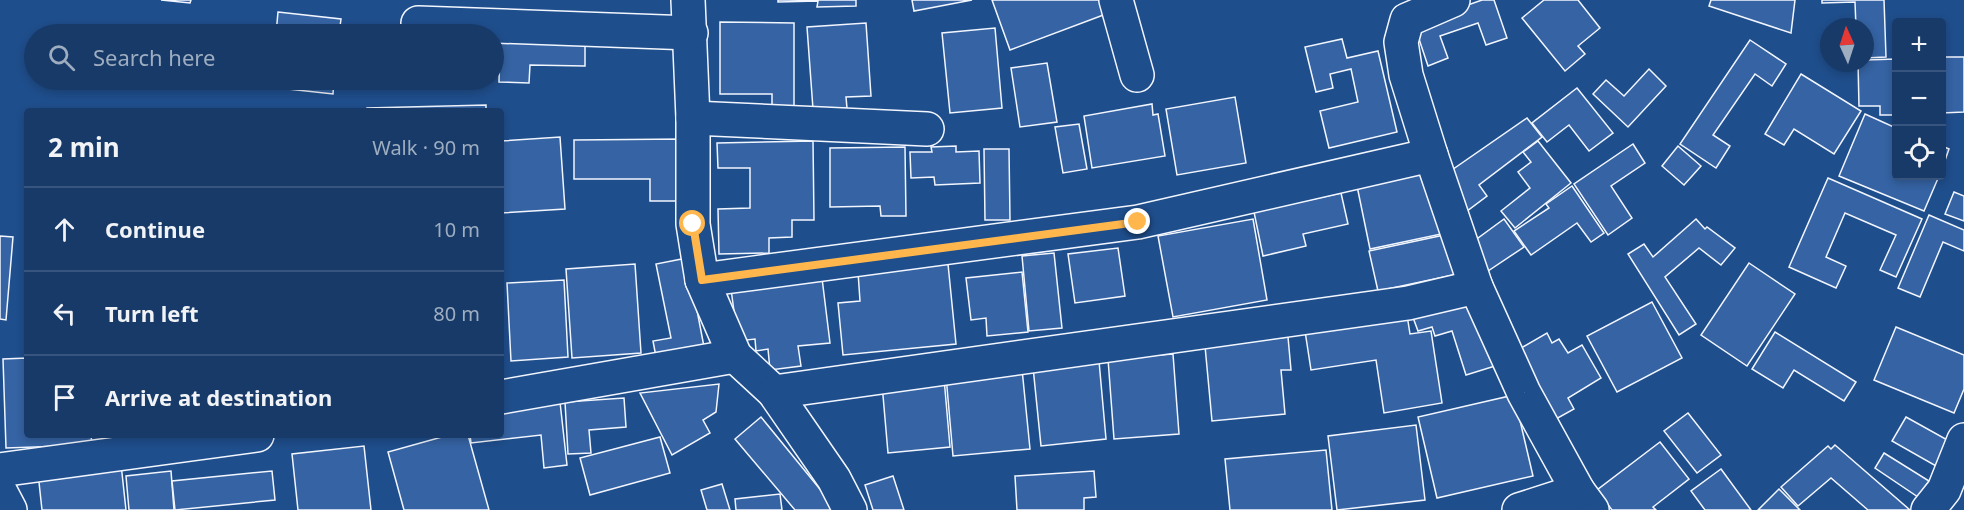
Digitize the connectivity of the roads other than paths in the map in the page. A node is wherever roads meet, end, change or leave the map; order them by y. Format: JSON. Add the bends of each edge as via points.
{"nodes":[{"id":1,"x":688,"y":0,"type":"edge"},
{"id":2,"x":1116,"y":0,"type":"edge"},
{"id":3,"x":1452,"y":0,"type":"edge"},
{"id":4,"x":418,"y":23,"type":"dead end"},
{"id":5,"x":445,"y":24,"type":"edge"},
{"id":6,"x":504,"y":26,"type":"edge"},
{"id":7,"x":691,"y":33,"type":"junction"},
{"id":8,"x":1137,"y":75,"type":"dead end"},
{"id":9,"x":693,"y":118,"type":"junction"},
{"id":10,"x":927,"y":129,"type":"dead end"},
{"id":11,"x":1431,"y":155,"type":"junction"},
{"id":12,"x":702,"y":280,"type":"junction"},
{"id":13,"x":1476,"y":287,"type":"junction"},
{"id":14,"x":735,"y":356,"type":"junction"},
{"id":15,"x":774,"y":392,"type":"junction"},
{"id":16,"x":504,"y":396,"type":"edge"},
{"id":17,"x":235,"y":438,"type":"edge"},
{"id":18,"x":1964,"y":440,"type":"edge"},
{"id":19,"x":0,"y":470,"type":"edge"},
{"id":20,"x":0,"y":491,"type":"edge"},
{"id":21,"x":1945,"y":496,"type":"edge"},
{"id":22,"x":1585,"y":501,"type":"edge"},
{"id":23,"x":10,"y":510,"type":"edge"},
{"id":24,"x":850,"y":510,"type":"edge"},
{"id":25,"x":1519,"y":510,"type":"edge"}],
"edges":[{"from":1,"to":7,"type":"street"},
{"from":2,"to":8,"type":"street"},
{"from":3,"to":11,"type":"street","via":[[1407,20],[1401,42],[1406,75]]},
{"from":4,"to":5,"type":"street"},
{"from":6,"to":7,"type":"street"},
{"from":7,"to":9,"type":"street"},
{"from":9,"to":10,"type":"street"},
{"from":9,"to":12,"type":"street","via":[[693,224]]},
{"from":11,"to":12,"type":"street","via":[[1138,222]]},
{"from":11,"to":13,"type":"street"},
{"from":12,"to":14,"type":"street"},
{"from":13,"to":15,"type":"street","via":[[1408,303]]},
{"from":13,"to":22,"type":"street","via":[[1524,393]]},
{"from":14,"to":15,"type":"street"},
{"from":14,"to":16,"type":"street"},
{"from":15,"to":24,"type":"street","via":[[834,479]]},
{"from":17,"to":19,"type":"street"},
{"from":18,"to":21,"type":"street"},
{"from":20,"to":23,"type":"street"},
{"from":22,"to":25,"type":"street"}]}
